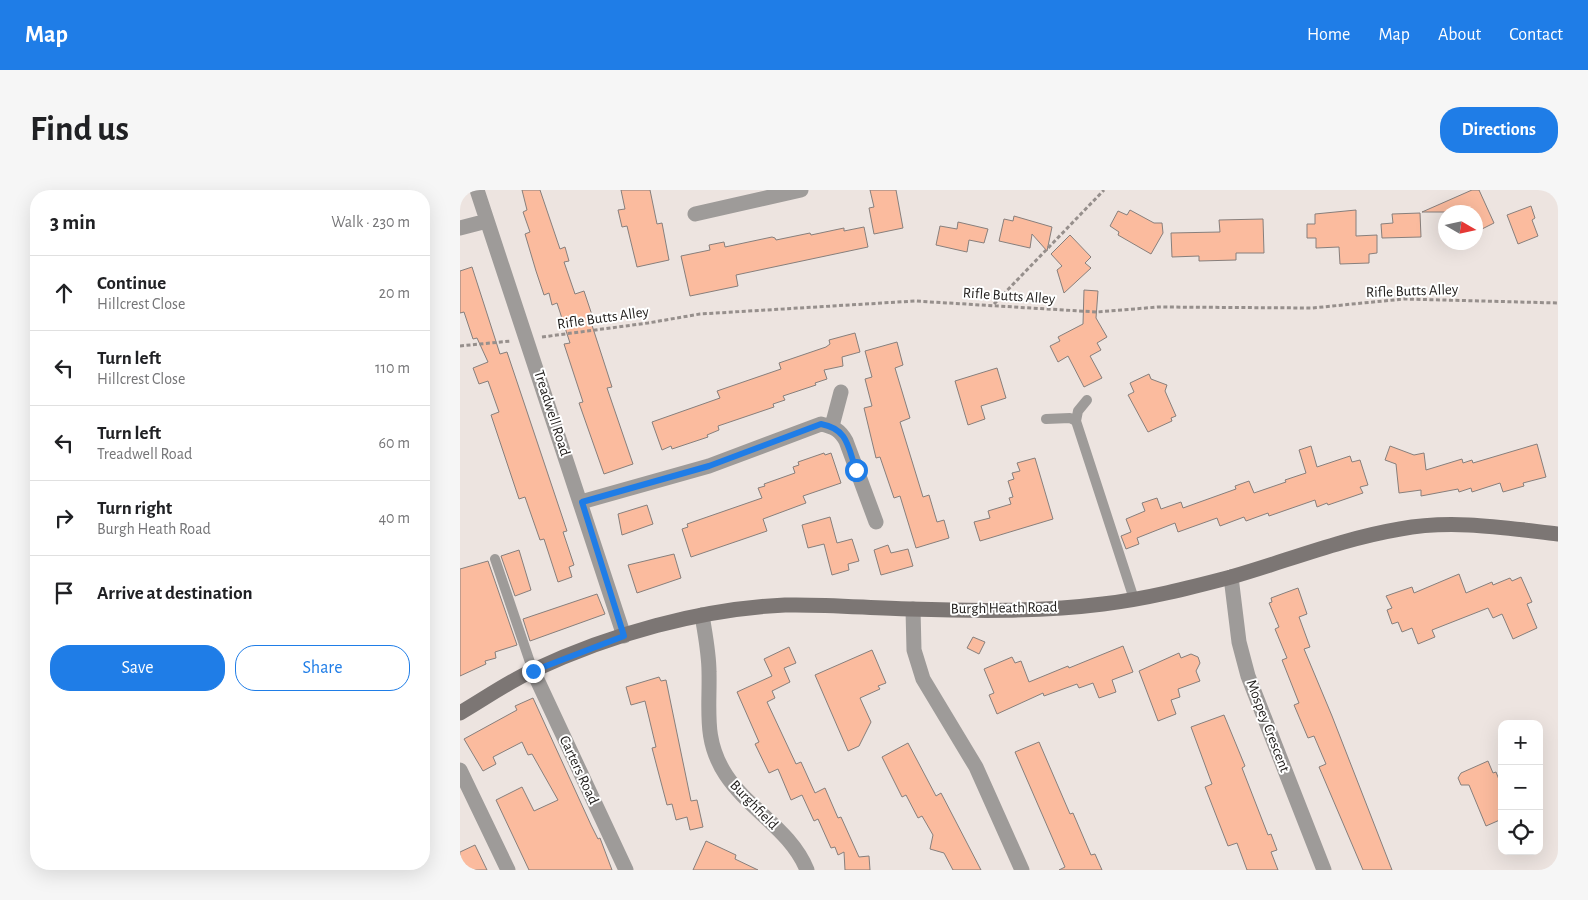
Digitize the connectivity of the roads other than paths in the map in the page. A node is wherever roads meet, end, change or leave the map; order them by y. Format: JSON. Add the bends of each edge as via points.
{"nodes":[{"id":1,"x":477,"y":190,"type":"edge"},
{"id":2,"x":801,"y":190,"type":"edge"},
{"id":3,"x":695,"y":214,"type":"dead end"},
{"id":4,"x":487,"y":222,"type":"junction"},
{"id":5,"x":460,"y":228,"type":"edge"},
{"id":6,"x":841,"y":392,"type":"dead end"},
{"id":7,"x":1087,"y":400,"type":"dead end"},
{"id":8,"x":1046,"y":419,"type":"dead end"},
{"id":9,"x":1076,"y":421,"type":"junction"},
{"id":10,"x":832,"y":426,"type":"junction"},
{"id":11,"x":582,"y":502,"type":"junction"},
{"id":12,"x":876,"y":522,"type":"dead end"},
{"id":13,"x":1558,"y":534,"type":"edge"},
{"id":14,"x":495,"y":559,"type":"dead end"},
{"id":15,"x":1231,"y":577,"type":"junction"},
{"id":16,"x":1134,"y":599,"type":"junction"},
{"id":17,"x":913,"y":609,"type":"junction"},
{"id":18,"x":702,"y":615,"type":"junction"},
{"id":19,"x":624,"y":636,"type":"junction"},
{"id":20,"x":533,"y":671,"type":"junction"},
{"id":21,"x":460,"y":713,"type":"edge"},
{"id":22,"x":460,"y":770,"type":"edge"},
{"id":23,"x":508,"y":870,"type":"edge"},
{"id":24,"x":626,"y":870,"type":"edge"},
{"id":25,"x":807,"y":870,"type":"edge"},
{"id":26,"x":1022,"y":870,"type":"edge"},
{"id":27,"x":1324,"y":870,"type":"edge"}],
"edges":[{"from":1,"to":4,"type":"street","name":"Treadwell Road"},
{"from":2,"to":3,"type":"street"},
{"from":4,"to":5,"type":"street"},
{"from":4,"to":11,"type":"street","name":"Treadwell Road"},
{"from":6,"to":10,"type":"street"},
{"from":7,"to":9,"type":"lane","via":[[1078,411]]},
{"from":8,"to":9,"type":"lane","via":[[1070,418]]},
{"from":9,"to":16,"type":"lane"},
{"from":10,"to":11,"type":"street","via":[[812,426],[709,466]]},
{"from":10,"to":12,"type":"street","via":[[846,441]]},
{"from":11,"to":19,"type":"street","name":"Treadwell Road"},
{"from":13,"to":15,"type":"main road","name":"Burgh Heath Road","via":[[1448,524],[1402,528],[1336,542]]},
{"from":14,"to":20,"type":"lane"},
{"from":15,"to":16,"type":"main road","name":"Burgh Heath Road"},
{"from":15,"to":27,"type":"street","name":"Mospey Crescent","via":[[1239,642],[1248,676]]},
{"from":16,"to":17,"type":"main road","name":"Burgh Heath Road","via":[[1028,609]]},
{"from":17,"to":18,"type":"main road","name":"Burgh Heath Road","via":[[788,605]]},
{"from":17,"to":26,"type":"street","via":[[914,650],[923,679],[976,767]]},
{"from":18,"to":19,"type":"main road","name":"Burgh Heath Road"},
{"from":18,"to":25,"type":"street","name":"Burghfield","via":[[709,655],[710,741],[725,775],[788,839]]},
{"from":19,"to":20,"type":"main road","name":"Burgh Heath Road"},
{"from":20,"to":21,"type":"main road","name":"Burgh Heath Road"},
{"from":20,"to":24,"type":"street","name":"Carters Road"},
{"from":22,"to":23,"type":"street"}]}
